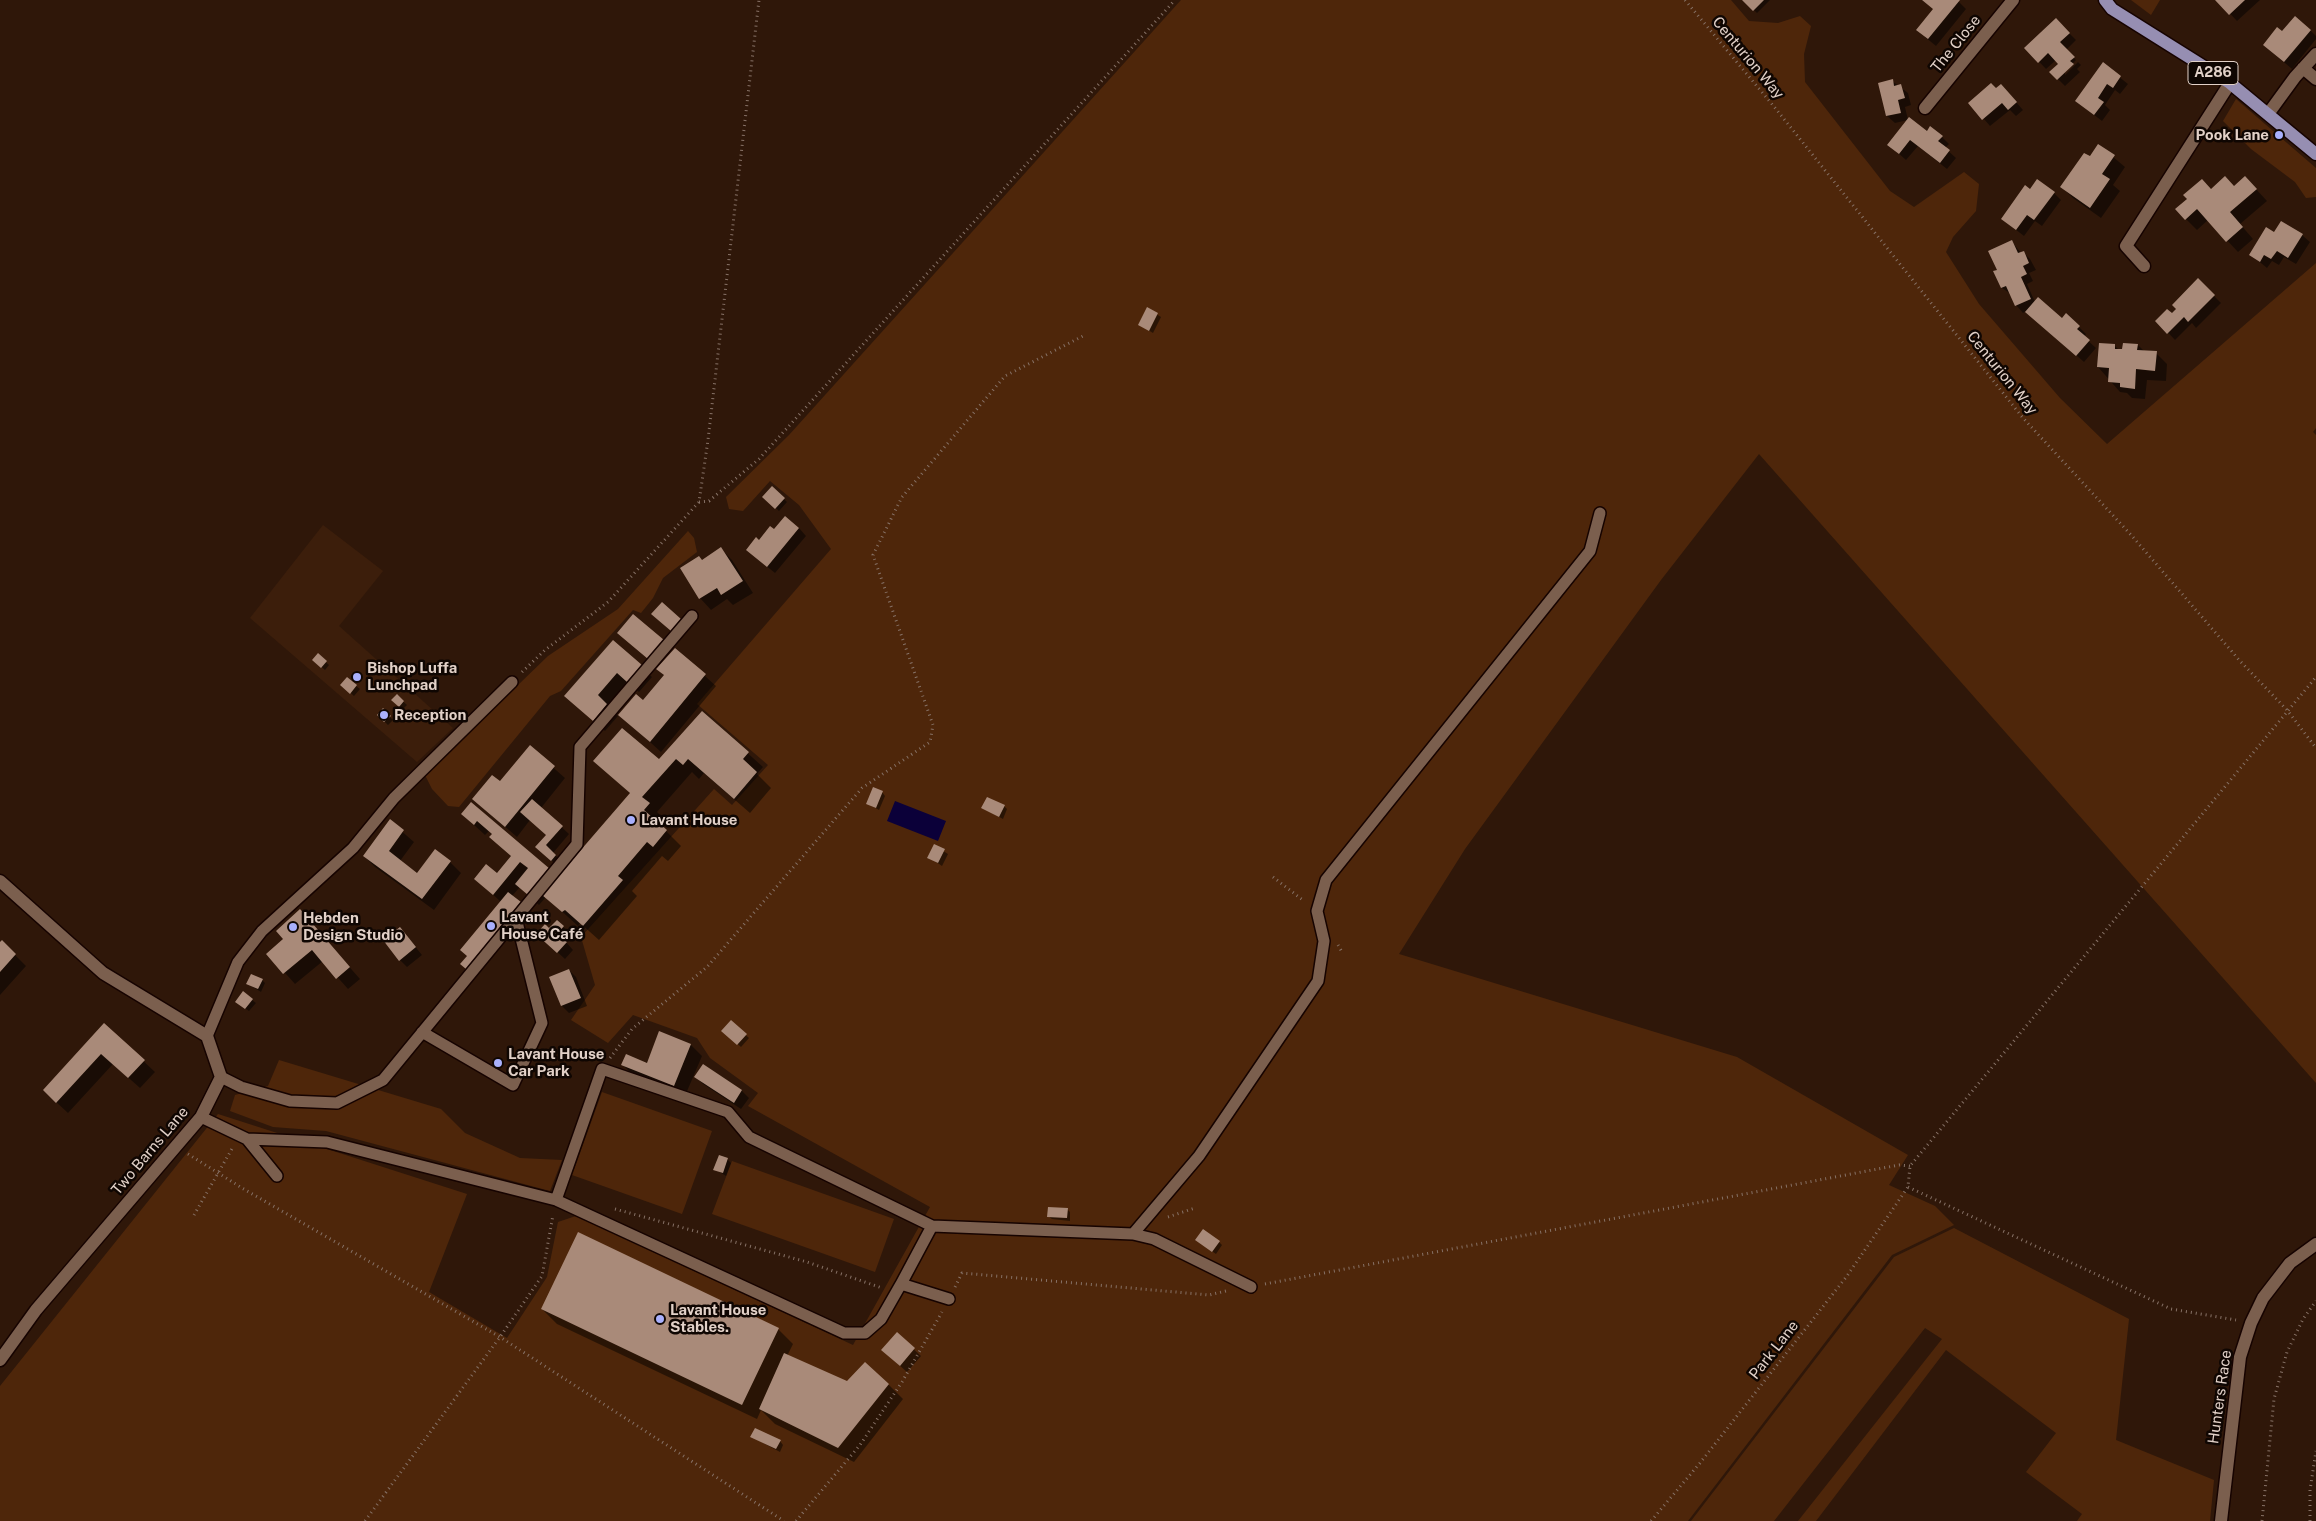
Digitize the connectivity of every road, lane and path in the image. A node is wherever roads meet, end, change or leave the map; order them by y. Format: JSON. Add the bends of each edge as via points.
{"nodes":[{"id":1,"x":758,"y":0,"type":"edge"},
{"id":2,"x":1175,"y":0,"type":"edge"},
{"id":3,"x":1685,"y":0,"type":"edge"},
{"id":4,"x":2013,"y":0,"type":"edge"},
{"id":5,"x":2105,"y":0,"type":"edge"},
{"id":6,"x":2316,"y":54,"type":"edge"},
{"id":7,"x":2303,"y":68,"type":"junction"},
{"id":8,"x":2316,"y":80,"type":"edge"},
{"id":9,"x":2230,"y":83,"type":"junction"},
{"id":10,"x":1925,"y":108,"type":"dead end"},
{"id":11,"x":2268,"y":114,"type":"junction"},
{"id":12,"x":2316,"y":154,"type":"edge"},
{"id":13,"x":2144,"y":266,"type":"dead end"},
{"id":14,"x":1085,"y":335,"type":"dead end"},
{"id":15,"x":699,"y":502,"type":"junction"},
{"id":16,"x":1600,"y":514,"type":"dead end"},
{"id":17,"x":692,"y":616,"type":"dead end"},
{"id":18,"x":2316,"y":677,"type":"edge"},
{"id":19,"x":512,"y":682,"type":"joint"},
{"id":20,"x":2288,"y":710,"type":"junction"},
{"id":21,"x":2316,"y":748,"type":"edge"},
{"id":22,"x":1272,"y":877,"type":"dead end"},
{"id":23,"x":1,"y":883,"type":"edge"},
{"id":24,"x":1316,"y":911,"type":"junction"},
{"id":25,"x":516,"y":918,"type":"junction"},
{"id":26,"x":422,"y":1032,"type":"junction"},
{"id":27,"x":207,"y":1036,"type":"junction"},
{"id":28,"x":602,"y":1069,"type":"junction"},
{"id":29,"x":221,"y":1078,"type":"junction"},
{"id":30,"x":201,"y":1117,"type":"junction"},
{"id":31,"x":243,"y":1137,"type":"junction"},
{"id":32,"x":177,"y":1148,"type":"junction"},
{"id":33,"x":1910,"y":1166,"type":"junction"},
{"id":34,"x":218,"y":1173,"type":"junction"},
{"id":35,"x":277,"y":1176,"type":"dead end"},
{"id":36,"x":1908,"y":1187,"type":"junction"},
{"id":37,"x":556,"y":1200,"type":"junction"},
{"id":38,"x":611,"y":1207,"type":"dead end"},
{"id":39,"x":1195,"y":1208,"type":"dead end"},
{"id":40,"x":194,"y":1214,"type":"dead end"},
{"id":41,"x":932,"y":1226,"type":"junction"},
{"id":42,"x":1139,"y":1235,"type":"junction"},
{"id":43,"x":2316,"y":1244,"type":"edge"},
{"id":44,"x":1251,"y":1286,"type":"junction"},
{"id":45,"x":899,"y":1288,"type":"junction"},
{"id":46,"x":949,"y":1299,"type":"junction"},
{"id":47,"x":2316,"y":1302,"type":"edge"},
{"id":48,"x":2251,"y":1322,"type":"junction"},
{"id":49,"x":500,"y":1337,"type":"junction"},
{"id":50,"x":0,"y":1360,"type":"edge"},
{"id":51,"x":2316,"y":1451,"type":"edge"},
{"id":52,"x":365,"y":1521,"type":"edge"},
{"id":53,"x":784,"y":1521,"type":"edge"},
{"id":54,"x":796,"y":1521,"type":"edge"},
{"id":55,"x":1651,"y":1521,"type":"edge"},
{"id":56,"x":2222,"y":1521,"type":"edge"},
{"id":57,"x":2262,"y":1521,"type":"edge"},
{"id":58,"x":2310,"y":1521,"type":"edge"}],
"edges":[{"from":1,"to":15,"type":"path"},
{"from":2,"to":15,"type":"path","via":[[758,459],[709,501]]},
{"from":3,"to":20,"type":"path","name":"Centurion Way","via":[[2023,418],[2132,536],[2240,661]]},
{"from":4,"to":10,"type":"street","name":"The Close"},
{"from":5,"to":9,"type":"main road","number":"A286","via":[[2112,9]]},
{"from":6,"to":7,"type":"street"},
{"from":7,"to":8,"type":"street"},
{"from":7,"to":11,"type":"street"},
{"from":9,"to":11,"type":"main road","number":"A286"},
{"from":9,"to":13,"type":"street","via":[[2126,246]]},
{"from":11,"to":12,"type":"main road","number":"A286"},
{"from":14,"to":28,"type":"path","via":[[1005,376],[902,497],[873,555],[933,725],[930,742],[862,788],[706,968],[632,1028]]},
{"from":15,"to":19,"type":"path","via":[[608,602],[545,650]]},
{"from":16,"to":24,"type":"lane","via":[[1590,551],[1326,880]]},
{"from":17,"to":25,"type":"lane","via":[[580,747],[577,844]]},
{"from":18,"to":20,"type":"path"},
{"from":19,"to":27,"type":"lane","via":[[394,798],[353,848],[262,931],[238,962]]},
{"from":20,"to":21,"type":"path","name":"Centurion Way"},
{"from":20,"to":33,"type":"path"},
{"from":22,"to":24,"type":"path"},
{"from":23,"to":27,"type":"street","via":[[102,973]]},
{"from":24,"to":42,"type":"lane","via":[[1324,941],[1318,981],[1199,1156]]},
{"from":25,"to":26,"type":"lane"},
{"from":25,"to":26,"type":"lane","via":[[542,1023],[513,1085]]},
{"from":26,"to":29,"type":"lane","via":[[383,1080],[336,1103],[290,1101]]},
{"from":27,"to":29,"type":"street"},
{"from":28,"to":37,"type":"lane"},
{"from":28,"to":41,"type":"lane","via":[[728,1112],[749,1137]]},
{"from":29,"to":30,"type":"street","name":"Two Barns Lane"},
{"from":30,"to":31,"type":"lane"},
{"from":30,"to":32,"type":"street","name":"Two Barns Lane"},
{"from":31,"to":34,"type":"path"},
{"from":31,"to":35,"type":"lane"},
{"from":31,"to":37,"type":"lane","via":[[327,1142]]},
{"from":32,"to":34,"type":"path"},
{"from":32,"to":50,"type":"street","name":"Two Barns Lane","via":[[36,1310]]},
{"from":33,"to":36,"type":"path"},
{"from":33,"to":44,"type":"path","via":[[1889,1166]]},
{"from":34,"to":40,"type":"path"},
{"from":34,"to":49,"type":"path"},
{"from":36,"to":48,"type":"path","via":[[2171,1309]]},
{"from":36,"to":55,"type":"path","name":"Park Lane","via":[[1847,1276]]},
{"from":37,"to":45,"type":"lane","via":[[844,1333],[865,1333],[881,1319]]},
{"from":37,"to":49,"type":"path","via":[[542,1276]]},
{"from":38,"to":45,"type":"path"},
{"from":39,"to":42,"type":"path","via":[[1162,1219]]},
{"from":41,"to":42,"type":"lane"},
{"from":41,"to":45,"type":"lane"},
{"from":42,"to":44,"type":"lane","via":[[1154,1239]]},
{"from":43,"to":48,"type":"street","name":"Hunters Race","via":[[2290,1263],[2263,1298]]},
{"from":44,"to":46,"type":"path","via":[[1209,1295],[962,1273]]},
{"from":45,"to":46,"type":"lane"},
{"from":46,"to":54,"type":"path","via":[[902,1382],[860,1445]]},
{"from":47,"to":57,"type":"path","via":[[2303,1319],[2287,1352],[2274,1399]]},
{"from":48,"to":56,"type":"street","name":"Hunters Race","via":[[2240,1357]]},
{"from":49,"to":52,"type":"path"},
{"from":49,"to":53,"type":"path"},
{"from":51,"to":58,"type":"path","via":[[2310,1490]]}]}
